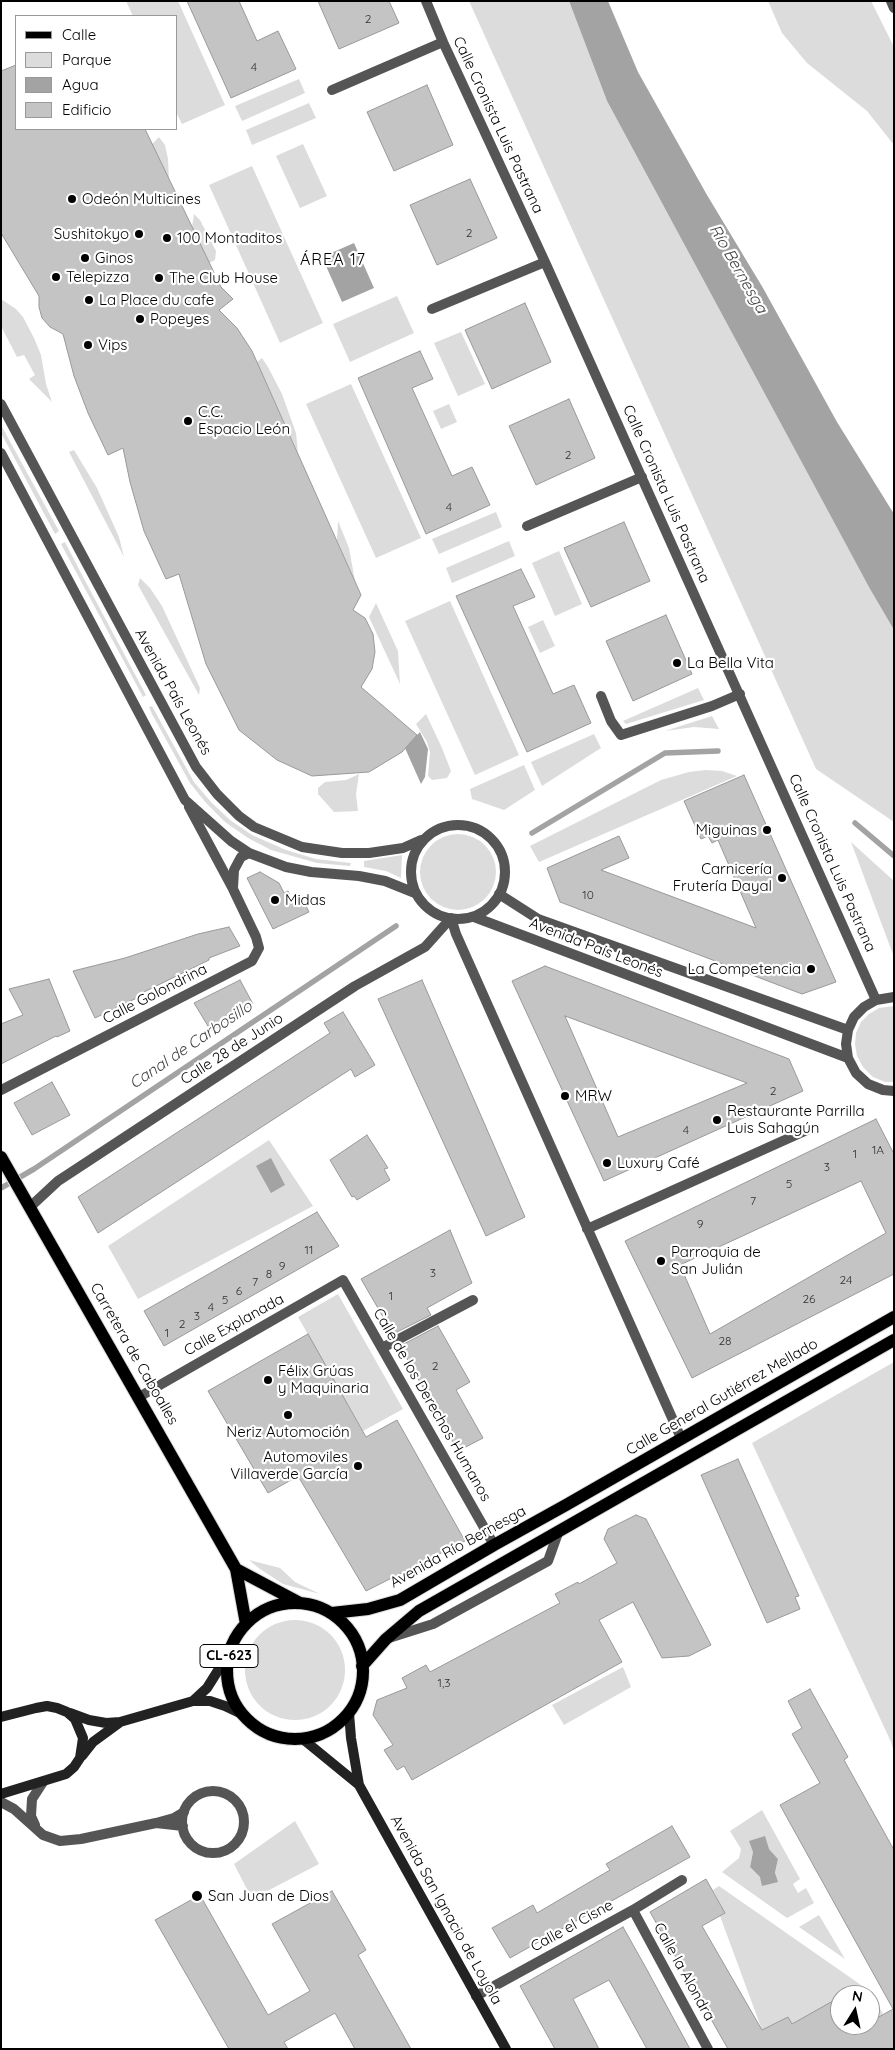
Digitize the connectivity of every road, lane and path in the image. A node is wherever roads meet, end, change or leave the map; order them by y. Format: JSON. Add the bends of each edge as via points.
{"nodes":[{"id":1,"x":426,"y":1,"type":"edge"},
{"id":2,"x":891,"y":1,"type":"edge"},
{"id":3,"x":894,"y":8,"type":"edge"},
{"id":4,"x":443,"y":42,"type":"junction"},
{"id":5,"x":332,"y":90,"type":"dead end"},
{"id":6,"x":545,"y":262,"type":"junction"},
{"id":7,"x":432,"y":309,"type":"dead end"},
{"id":8,"x":1,"y":404,"type":"edge"},
{"id":9,"x":1,"y":453,"type":"edge"},
{"id":10,"x":642,"y":477,"type":"junction"},
{"id":11,"x":527,"y":526,"type":"dead end"},
{"id":12,"x":740,"y":694,"type":"junction"},
{"id":13,"x":601,"y":696,"type":"dead end"},
{"id":14,"x":185,"y":800,"type":"junction"},
{"id":15,"x":422,"y":840,"type":"junction"},
{"id":16,"x":249,"y":853,"type":"junction"},
{"id":17,"x":233,"y":889,"type":"junction"},
{"id":18,"x":415,"y":893,"type":"junction"},
{"id":19,"x":499,"y":894,"type":"junction"},
{"id":20,"x":474,"y":917,"type":"junction"},
{"id":21,"x":451,"y":918,"type":"junction"},
{"id":22,"x":894,"y":997,"type":"edge"},
{"id":23,"x":876,"y":1000,"type":"junction"},
{"id":24,"x":848,"y":1030,"type":"junction"},
{"id":25,"x":848,"y":1058,"type":"junction"},
{"id":26,"x":1,"y":1090,"type":"edge"},
{"id":27,"x":889,"y":1091,"type":"edge"},
{"id":28,"x":894,"y":1098,"type":"edge"},
{"id":29,"x":807,"y":1130,"type":"dead end"},
{"id":30,"x":1,"y":1157,"type":"edge"},
{"id":31,"x":30,"y":1207,"type":"junction"},
{"id":32,"x":587,"y":1229,"type":"junction"},
{"id":33,"x":343,"y":1280,"type":"joint"},
{"id":34,"x":473,"y":1300,"type":"dead end"},
{"id":35,"x":894,"y":1317,"type":"edge"},
{"id":36,"x":894,"y":1340,"type":"edge"},
{"id":37,"x":382,"y":1348,"type":"junction"},
{"id":38,"x":140,"y":1397,"type":"junction"},
{"id":39,"x":681,"y":1438,"type":"junction"},
{"id":40,"x":566,"y":1505,"type":"joint"},
{"id":41,"x":558,"y":1533,"type":"junction"},
{"id":42,"x":494,"y":1545,"type":"junction"},
{"id":43,"x":236,"y":1569,"type":"junction"},
{"id":44,"x":300,"y":1603,"type":"junction"},
{"id":45,"x":332,"y":1613,"type":"junction"},
{"id":46,"x":246,"y":1624,"type":"junction"},
{"id":47,"x":386,"y":1639,"type":"junction"},
{"id":48,"x":229,"y":1653,"type":"junction"},
{"id":49,"x":362,"y":1666,"type":"junction"},
{"id":50,"x":193,"y":1700,"type":"junction"},
{"id":51,"x":67,"y":1712,"type":"junction"},
{"id":52,"x":349,"y":1713,"type":"junction"},
{"id":53,"x":244,"y":1715,"type":"junction"},
{"id":54,"x":1,"y":1717,"type":"edge"},
{"id":55,"x":120,"y":1722,"type":"junction"},
{"id":56,"x":304,"y":1740,"type":"junction"},
{"id":57,"x":80,"y":1758,"type":"junction"},
{"id":58,"x":43,"y":1782,"type":"junction"},
{"id":59,"x":359,"y":1785,"type":"junction"},
{"id":60,"x":1,"y":1794,"type":"edge"},
{"id":61,"x":1,"y":1802,"type":"edge"},
{"id":62,"x":184,"y":1812,"type":"junction"},
{"id":63,"x":156,"y":1823,"type":"junction"},
{"id":64,"x":183,"y":1826,"type":"junction"},
{"id":65,"x":38,"y":1831,"type":"junction"},
{"id":66,"x":682,"y":1880,"type":"dead end"},
{"id":67,"x":632,"y":1910,"type":"junction"},
{"id":68,"x":476,"y":1996,"type":"junction"},
{"id":69,"x":506,"y":2049,"type":"edge"},
{"id":70,"x":708,"y":2049,"type":"edge"}],
"edges":[{"from":1,"to":4,"type":"street","name":"Calle Cronista Luis Pastrana"},
{"from":2,"to":3,"type":"street"},
{"from":4,"to":5,"type":"street"},
{"from":4,"to":6,"type":"street","name":"Calle Cronista Luis Pastrana"},
{"from":6,"to":7,"type":"street"},
{"from":6,"to":10,"type":"street","name":"Calle Cronista Luis Pastrana"},
{"from":8,"to":15,"type":"street","name":"Avenida País Leonés","via":[[196,767],[228,805],[254,827],[302,847],[342,854],[370,853],[403,848]]},
{"from":9,"to":14,"type":"street"},
{"from":10,"to":11,"type":"street"},
{"from":10,"to":12,"type":"street","name":"Calle Cronista Luis Pastrana"},
{"from":12,"to":13,"type":"street","via":[[621,735]]},
{"from":12,"to":23,"type":"street","name":"Calle Cronista Luis Pastrana"},
{"from":14,"to":16,"type":"street"},
{"from":14,"to":17,"type":"street","name":"Calle Golondrina"},
{"from":15,"to":18,"type":"street","via":[[412,858],[410,876]]},
{"from":15,"to":19,"type":"street","via":[[434,830],[451,825],[466,824],[482,831],[495,842],[502,855],[504,874]]},
{"from":16,"to":17,"type":"street","via":[[241,857],[234,870]]},
{"from":16,"to":18,"type":"street","via":[[294,868],[359,876]]},
{"from":17,"to":26,"type":"street","name":"Calle Golondrina","via":[[259,948],[252,961]]},
{"from":18,"to":21,"type":"street","via":[[425,906]]},
{"from":19,"to":20,"type":"street","via":[[492,904]]},
{"from":19,"to":24,"type":"street","name":"Avenida País Leonés","via":[[538,919]]},
{"from":20,"to":21,"type":"street"},
{"from":20,"to":25,"type":"street","name":"Avenida País Leonés"},
{"from":21,"to":31,"type":"street","name":"Calle 28 de Junio","via":[[426,947],[355,986],[74,1170]]},
{"from":21,"to":32,"type":"street"},
{"from":22,"to":23,"type":"street"},
{"from":23,"to":24,"type":"street","via":[[864,1007]]},
{"from":24,"to":25,"type":"street"},
{"from":25,"to":27,"type":"street","via":[[856,1073],[868,1084]]},
{"from":27,"to":28,"type":"street"},
{"from":29,"to":32,"type":"street"},
{"from":30,"to":31,"type":"main road","name":"Carretera de Caboalles","number":"CL-623"},
{"from":31,"to":38,"type":"main road","name":"Carretera de Caboalles","number":"CL-623"},
{"from":32,"to":39,"type":"street"},
{"from":33,"to":37,"type":"street","name":"Calle de los Derechos Humanos"},
{"from":33,"to":38,"type":"street","name":"Calle Explanada"},
{"from":34,"to":37,"type":"street"},
{"from":35,"to":39,"type":"main road","name":"Calle General Gutiérrez Mellado"},
{"from":36,"to":41,"type":"main road"},
{"from":37,"to":42,"type":"street","name":"Calle de los Derechos Humanos"},
{"from":38,"to":43,"type":"main road","name":"Carretera de Caboalles","number":"CL-623"},
{"from":39,"to":40,"type":"main road","name":"Calle General Gutiérrez Mellado"},
{"from":40,"to":42,"type":"main road","name":"Avenida Río Bernesga"},
{"from":41,"to":47,"type":"main road","via":[[420,1612]]},
{"from":41,"to":47,"type":"street","via":[[548,1561],[433,1624]]},
{"from":42,"to":45,"type":"main road","name":"Avenida Río Bernesga","via":[[400,1600],[368,1609]]},
{"from":43,"to":44,"type":"main road","number":"CL-623"},
{"from":43,"to":46,"type":"main road","name":"Carretera de Caboalles","number":"CL-623"},
{"from":44,"to":45,"type":"main road","number":"CL-623"},
{"from":44,"to":46,"type":"main road","number":"CL-623","via":[[279,1605]]},
{"from":45,"to":49,"type":"main road","number":"CL-623","via":[[343,1621],[360,1647]]},
{"from":46,"to":48,"type":"main road","number":"CL-623"},
{"from":47,"to":49,"type":"main road"},
{"from":48,"to":50,"type":"main road","via":[[207,1688]]},
{"from":48,"to":53,"type":"main road","number":"CL-623","via":[[227,1675],[233,1697]]},
{"from":49,"to":52,"type":"main road","number":"CL-623","via":[[361,1682]]},
{"from":50,"to":53,"type":"main road","via":[[210,1701]]},
{"from":50,"to":55,"type":"main road"},
{"from":51,"to":54,"type":"main road","via":[[47,1706]]},
{"from":51,"to":55,"type":"main road","via":[[89,1720]]},
{"from":51,"to":57,"type":"main road","via":[[75,1719],[83,1738]]},
{"from":52,"to":56,"type":"main road","number":"CL-623","via":[[336,1726]]},
{"from":52,"to":59,"type":"main road"},
{"from":53,"to":56,"type":"main road","number":"CL-623","via":[[260,1729],[282,1738]]},
{"from":55,"to":57,"type":"main road","via":[[93,1742]]},
{"from":56,"to":59,"type":"main road"},
{"from":57,"to":58,"type":"main road","via":[[66,1774]]},
{"from":58,"to":60,"type":"main road"},
{"from":58,"to":65,"type":"street","via":[[31,1805]]},
{"from":59,"to":68,"type":"main road","name":"Avenida San Ignacio de Loyola"},
{"from":61,"to":65,"type":"street","via":[[14,1809]]},
{"from":62,"to":63,"type":"street"},
{"from":62,"to":64,"type":"street"},
{"from":62,"to":64,"type":"street","via":[[195,1797],[213,1791],[223,1792],[238,1803],[245,1822],[238,1842],[216,1853],[199,1850]]},
{"from":63,"to":64,"type":"street"},
{"from":63,"to":65,"type":"street","via":[[68,1841],[51,1838]]},
{"from":66,"to":67,"type":"street","name":"Calle el Cisne"},
{"from":67,"to":68,"type":"street","name":"Calle el Cisne"},
{"from":67,"to":70,"type":"street","name":"Calle la Alondra"},
{"from":68,"to":69,"type":"main road","name":"Avenida San Ignacio de Loyola"}]}
